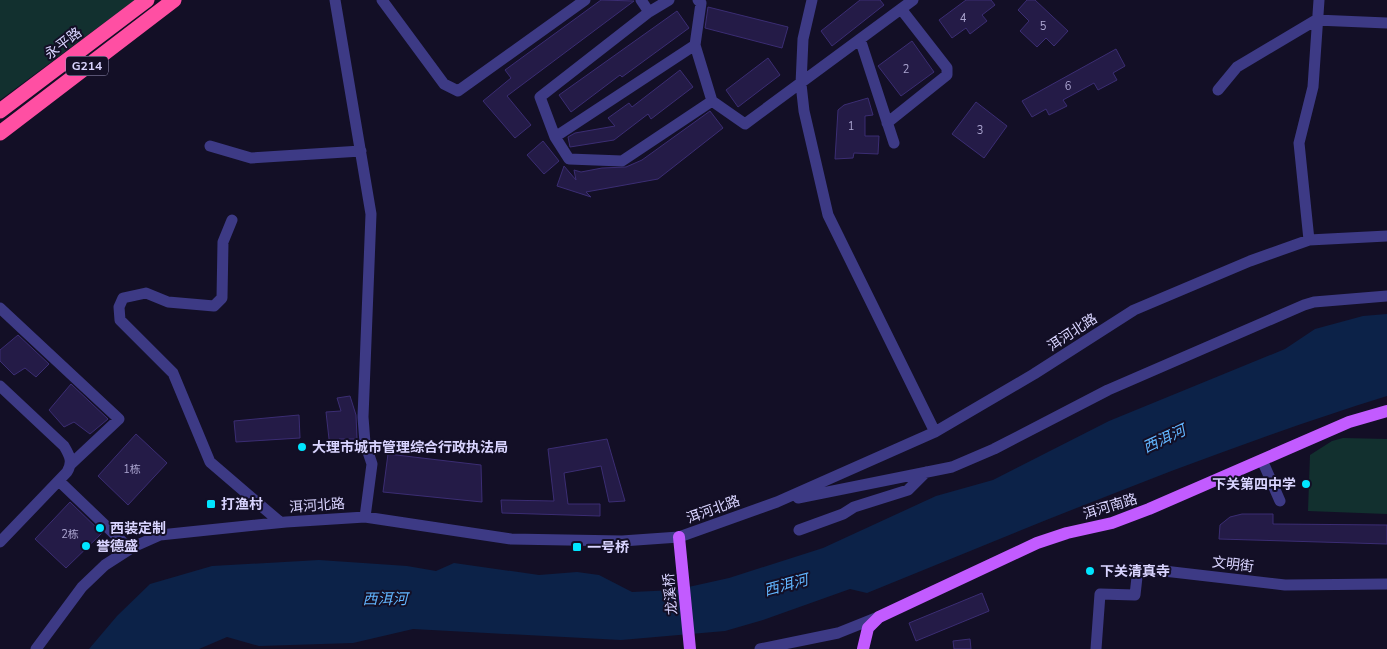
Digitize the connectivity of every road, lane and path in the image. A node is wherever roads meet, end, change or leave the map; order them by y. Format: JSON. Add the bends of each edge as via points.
{"nodes":[{"id":1,"x":146,"y":0,"type":"edge"},
{"id":2,"x":174,"y":0,"type":"edge"},
{"id":3,"x":335,"y":0,"type":"edge"},
{"id":4,"x":382,"y":0,"type":"edge"},
{"id":5,"x":585,"y":0,"type":"edge"},
{"id":6,"x":641,"y":0,"type":"edge"},
{"id":7,"x":669,"y":0,"type":"edge"},
{"id":8,"x":698,"y":0,"type":"edge"},
{"id":9,"x":812,"y":0,"type":"edge"},
{"id":10,"x":913,"y":0,"type":"edge"},
{"id":11,"x":1319,"y":0,"type":"edge"},
{"id":12,"x":901,"y":9,"type":"junction"},
{"id":13,"x":649,"y":12,"type":"junction"},
{"id":14,"x":1316,"y":20,"type":"junction"},
{"id":15,"x":1387,"y":23,"type":"edge"},
{"id":16,"x":860,"y":39,"type":"junction"},
{"id":17,"x":695,"y":45,"type":"junction"},
{"id":18,"x":801,"y":84,"type":"junction"},
{"id":19,"x":1218,"y":90,"type":"dead end"},
{"id":20,"x":712,"y":101,"type":"junction"},
{"id":21,"x":0,"y":112,"type":"edge"},
{"id":22,"x":887,"y":123,"type":"junction"},
{"id":23,"x":0,"y":133,"type":"edge"},
{"id":24,"x":555,"y":137,"type":"junction"},
{"id":25,"x":894,"y":143,"type":"dead end"},
{"id":26,"x":210,"y":146,"type":"dead end"},
{"id":27,"x":361,"y":151,"type":"junction"},
{"id":28,"x":232,"y":220,"type":"dead end"},
{"id":29,"x":1387,"y":236,"type":"edge"},
{"id":30,"x":1310,"y":240,"type":"junction"},
{"id":31,"x":1387,"y":296,"type":"edge"},
{"id":32,"x":0,"y":308,"type":"edge"},
{"id":33,"x":0,"y":386,"type":"edge"},
{"id":34,"x":1387,"y":411,"type":"edge"},
{"id":35,"x":935,"y":432,"type":"junction"},
{"id":36,"x":1262,"y":460,"type":"junction"},
{"id":37,"x":71,"y":464,"type":"junction"},
{"id":38,"x":926,"y":472,"type":"junction"},
{"id":39,"x":59,"y":481,"type":"junction"},
{"id":40,"x":1280,"y":501,"type":"dead end"},
{"id":41,"x":777,"y":502,"type":"junction"},
{"id":42,"x":365,"y":517,"type":"junction"},
{"id":43,"x":280,"y":522,"type":"junction"},
{"id":44,"x":798,"y":530,"type":"dead end"},
{"id":45,"x":679,"y":537,"type":"junction"},
{"id":46,"x":0,"y":542,"type":"edge"},
{"id":47,"x":130,"y":549,"type":"junction"},
{"id":48,"x":1387,"y":584,"type":"edge"},
{"id":49,"x":879,"y":617,"type":"junction"},
{"id":50,"x":36,"y":649,"type":"edge"},
{"id":51,"x":690,"y":649,"type":"edge"},
{"id":52,"x":760,"y":649,"type":"edge"},
{"id":53,"x":863,"y":649,"type":"edge"},
{"id":54,"x":1096,"y":649,"type":"edge"}],
"edges":[{"from":1,"to":21,"type":"highway","name":"永平路","number":"G214"},
{"from":2,"to":23,"type":"highway","number":"G214"},
{"from":3,"to":27,"type":"street"},
{"from":4,"to":5,"type":"street","via":[[444,84],[458,91]]},
{"from":6,"to":13,"type":"street"},
{"from":7,"to":13,"type":"street"},
{"from":8,"to":17,"type":"street","via":[[701,3]]},
{"from":9,"to":18,"type":"street","via":[[803,39]]},
{"from":10,"to":12,"type":"street"},
{"from":11,"to":14,"type":"street"},
{"from":12,"to":16,"type":"street"},
{"from":12,"to":22,"type":"street","via":[[947,68],[947,74]]},
{"from":13,"to":24,"type":"street","via":[[540,97]]},
{"from":14,"to":15,"type":"street"},
{"from":14,"to":19,"type":"street","via":[[1237,67]]},
{"from":14,"to":30,"type":"street","via":[[1313,87],[1299,143]]},
{"from":16,"to":18,"type":"street"},
{"from":16,"to":22,"type":"street"},
{"from":17,"to":20,"type":"street"},
{"from":17,"to":24,"type":"street"},
{"from":18,"to":20,"type":"street","via":[[745,124]]},
{"from":18,"to":35,"type":"street","via":[[804,111],[828,215]]},
{"from":20,"to":24,"type":"street","via":[[622,161],[569,159]]},
{"from":22,"to":25,"type":"street"},
{"from":26,"to":27,"type":"street","via":[[251,158]]},
{"from":27,"to":42,"type":"street","via":[[371,214],[363,417],[365,443],[372,464]]},
{"from":28,"to":43,"type":"street","via":[[223,242],[222,298],[214,306],[168,302],[146,293],[123,298],[118,307],[120,320],[173,373],[210,462]]},
{"from":29,"to":30,"type":"street","name":"洱河北路"},
{"from":30,"to":35,"type":"street","name":"洱河北路","via":[[1250,261],[1134,310]]},
{"from":31,"to":38,"type":"street","via":[[1309,304],[1108,390],[994,449],[952,467]]},
{"from":32,"to":37,"type":"street","via":[[119,420]]},
{"from":33,"to":37,"type":"street","via":[[64,446]]},
{"from":34,"to":36,"type":"main road","name":"洱河南路","via":[[1363,416]]},
{"from":35,"to":41,"type":"street","name":"洱河北路"},
{"from":36,"to":40,"type":"street"},
{"from":36,"to":49,"type":"main road","name":"洱河南路","via":[[1149,509],[1036,543]]},
{"from":37,"to":39,"type":"street"},
{"from":38,"to":41,"type":"street"},
{"from":38,"to":44,"type":"street","via":[[908,490],[854,506],[843,514]]},
{"from":39,"to":46,"type":"street"},
{"from":39,"to":47,"type":"street"},
{"from":41,"to":45,"type":"street","name":"洱河北路"},
{"from":42,"to":43,"type":"street","name":"洱河北路"},
{"from":42,"to":45,"type":"street","name":"洱河北路","via":[[511,539],[622,542]]},
{"from":43,"to":47,"type":"street","name":"洱河北路","via":[[160,535]]},
{"from":45,"to":51,"type":"main road","name":"龙溪桥"},
{"from":47,"to":50,"type":"street","name":"洱河北路","via":[[105,565],[82,587]]},
{"from":48,"to":54,"type":"street","name":"文明街","via":[[1285,585],[1138,568],[1135,595],[1100,594]]},
{"from":49,"to":52,"type":"street","via":[[838,632]]},
{"from":49,"to":53,"type":"main road","name":"洱河南路","via":[[866,630]]}]}
